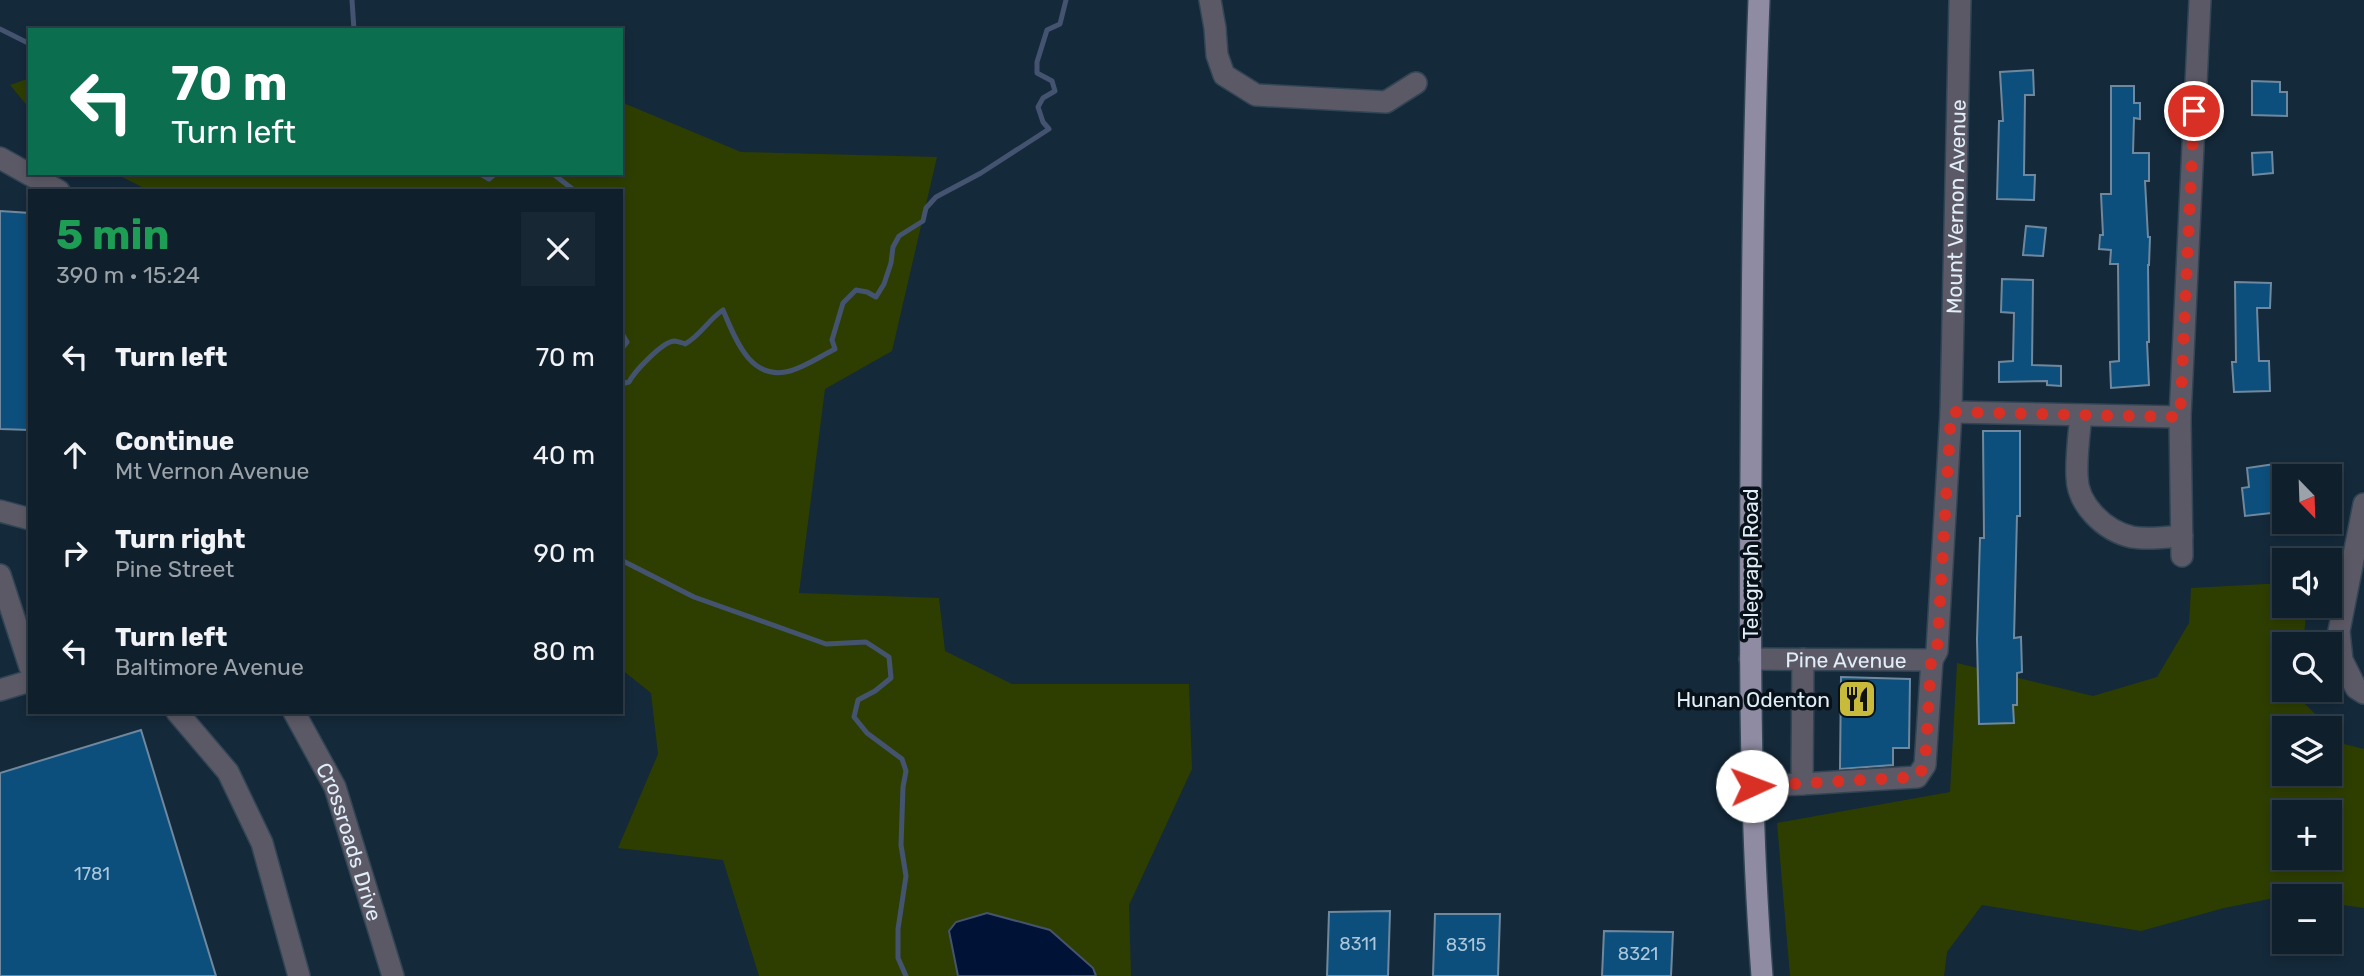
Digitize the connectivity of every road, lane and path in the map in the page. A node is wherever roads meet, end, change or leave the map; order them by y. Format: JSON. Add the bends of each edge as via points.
{"nodes":[{"id":1,"x":1210,"y":0,"type":"edge"},
{"id":2,"x":1759,"y":0,"type":"edge"},
{"id":3,"x":1773,"y":0,"type":"edge"},
{"id":4,"x":1960,"y":0,"type":"edge"},
{"id":5,"x":2200,"y":0,"type":"edge"},
{"id":6,"x":1416,"y":83,"type":"dead end"},
{"id":7,"x":1753,"y":152,"type":"junction"},
{"id":8,"x":0,"y":158,"type":"edge"},
{"id":9,"x":28,"y":174,"type":"edge"},
{"id":10,"x":30,"y":175,"type":"edge"},
{"id":11,"x":55,"y":189,"type":"edge"},
{"id":12,"x":1951,"y":412,"type":"junction"},
{"id":13,"x":2081,"y":415,"type":"junction"},
{"id":14,"x":2180,"y":417,"type":"junction"},
{"id":15,"x":2364,"y":504,"type":"edge"},
{"id":16,"x":0,"y":511,"type":"edge"},
{"id":17,"x":28,"y":518,"type":"edge"},
{"id":18,"x":0,"y":575,"type":"edge"},
{"id":19,"x":7,"y":617,"type":"edge"},
{"id":20,"x":1934,"y":655,"type":"junction"},
{"id":21,"x":1750,"y":659,"type":"junction"},
{"id":22,"x":1803,"y":659,"type":"junction"},
{"id":23,"x":28,"y":663,"type":"edge"},
{"id":24,"x":28,"y":682,"type":"edge"},
{"id":25,"x":0,"y":690,"type":"edge"},
{"id":26,"x":2364,"y":693,"type":"edge"},
{"id":27,"x":179,"y":714,"type":"edge"},
{"id":28,"x":295,"y":714,"type":"edge"},
{"id":29,"x":1802,"y":784,"type":"junction"},
{"id":30,"x":1752,"y":786,"type":"junction"},
{"id":31,"x":299,"y":976,"type":"edge"},
{"id":32,"x":393,"y":976,"type":"edge"},
{"id":33,"x":1762,"y":976,"type":"edge"}],
"edges":[{"from":1,"to":6,"type":"street","via":[[1224,75],[1256,95],[1385,102]]},
{"from":2,"to":7,"type":"main road","name":"Telegraph Road"},
{"from":3,"to":7,"type":"main road","name":"Telegraph Road"},
{"from":4,"to":12,"type":"street","name":"Mount Vernon Avenue"},
{"from":5,"to":14,"type":"street"},
{"from":7,"to":21,"type":"main road","name":"Telegraph Road"},
{"from":8,"to":9,"type":"street"},
{"from":10,"to":11,"type":"street"},
{"from":12,"to":13,"type":"street"},
{"from":12,"to":20,"type":"street","name":"Mount Vernon Avenue"},
{"from":13,"to":14,"type":"street"},
{"from":13,"to":14,"type":"street","via":[[2078,491],[2088,506],[2117,532],[2182,546]]},
{"from":15,"to":26,"type":"street","via":[[2339,631],[2342,660],[2356,688]]},
{"from":16,"to":17,"type":"street"},
{"from":18,"to":19,"type":"street"},
{"from":19,"to":23,"type":"street"},
{"from":20,"to":22,"type":"street","name":"Pine Avenue"},
{"from":20,"to":29,"type":"street","name":"Mount Vernon Avenue","via":[[1925,765],[1917,777]]},
{"from":21,"to":22,"type":"street","name":"Pine Avenue"},
{"from":21,"to":30,"type":"main road","name":"Telegraph Road"},
{"from":22,"to":29,"type":"street"},
{"from":24,"to":25,"type":"street"},
{"from":27,"to":31,"type":"street","via":[[228,772],[262,843]]},
{"from":28,"to":32,"type":"street","name":"Crossroads Drive","via":[[335,787]]},
{"from":29,"to":30,"type":"street"},
{"from":30,"to":33,"type":"main road","name":"Telegraph Road"}]}
